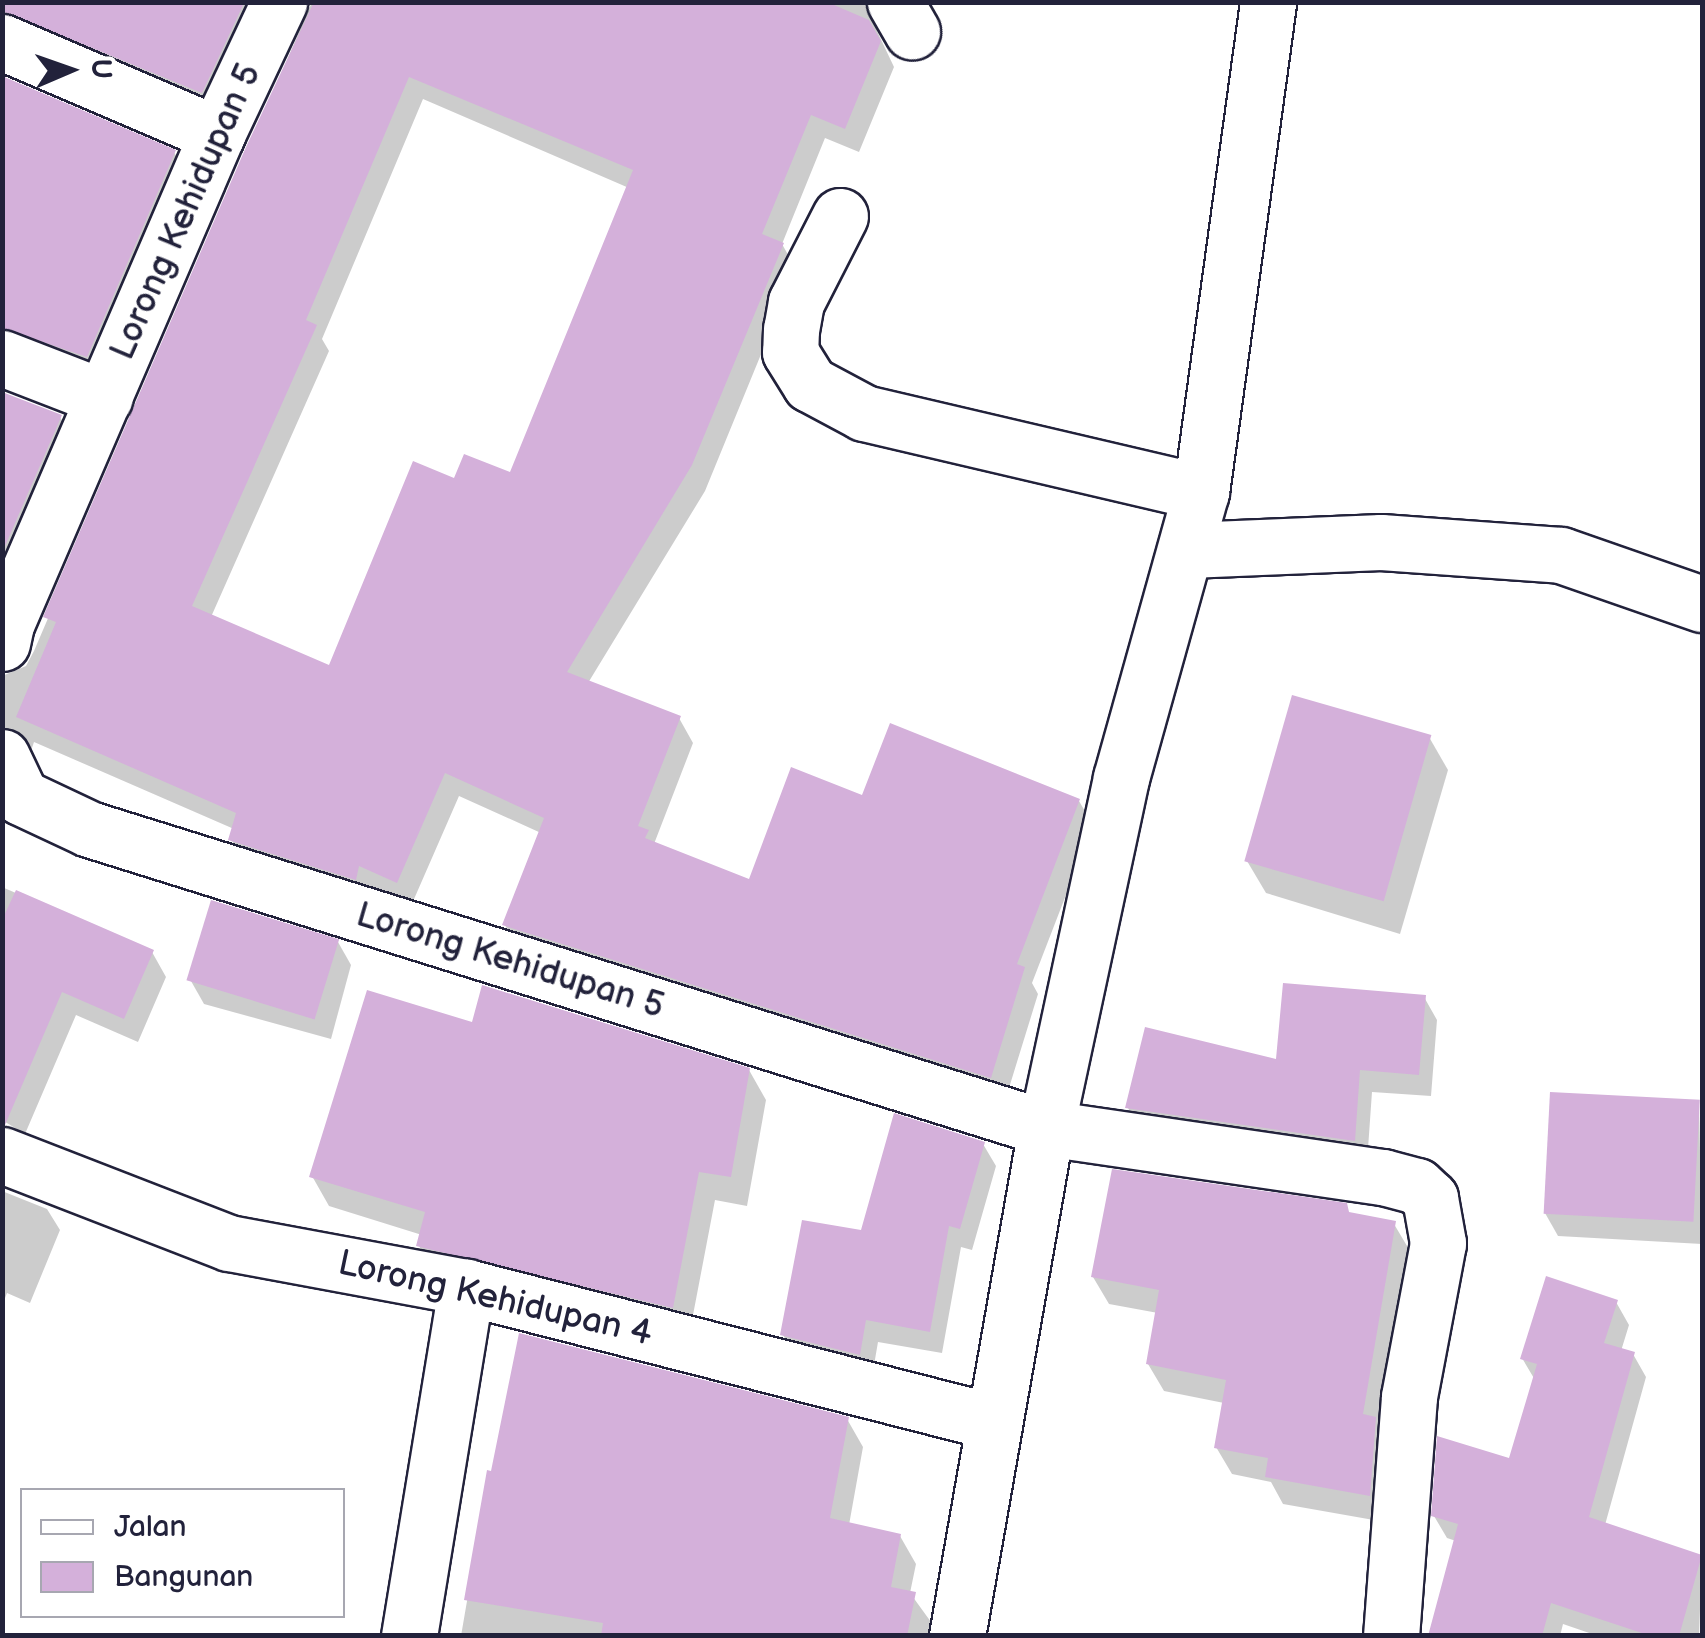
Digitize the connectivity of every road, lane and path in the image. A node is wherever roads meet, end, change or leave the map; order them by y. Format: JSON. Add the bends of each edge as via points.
{"nodes":[{"id":1,"x":280,"y":2,"type":"edge"},
{"id":2,"x":1268,"y":2,"type":"edge"},
{"id":3,"x":2,"y":42,"type":"edge"},
{"id":4,"x":217,"y":134,"type":"junction"},
{"id":5,"x":840,"y":216,"type":"dead end"},
{"id":6,"x":2,"y":358,"type":"edge"},
{"id":7,"x":105,"y":398,"type":"junction"},
{"id":8,"x":1201,"y":492,"type":"junction"},
{"id":9,"x":1188,"y":550,"type":"junction"},
{"id":10,"x":1702,"y":604,"type":"edge"},
{"id":11,"x":4,"y":630,"type":"edge"},
{"id":12,"x":2,"y":757,"type":"edge"},
{"id":13,"x":1046,"y":1128,"type":"junction"},
{"id":14,"x":2,"y":1155,"type":"edge"},
{"id":15,"x":466,"y":1287,"type":"junction"},
{"id":16,"x":994,"y":1422,"type":"junction"},
{"id":17,"x":409,"y":1636,"type":"edge"},
{"id":18,"x":957,"y":1636,"type":"edge"},
{"id":19,"x":1391,"y":1636,"type":"edge"}],
"edges":[{"from":1,"to":4,"type":"street","name":"Lorong Kehidupan 5"},
{"from":2,"to":8,"type":"street"},
{"from":3,"to":4,"type":"street"},
{"from":4,"to":7,"type":"street","name":"Lorong Kehidupan 5"},
{"from":5,"to":8,"type":"street","via":[[796,302],[791,329],[790,352],[810,384],[864,413]]},
{"from":6,"to":7,"type":"street"},
{"from":7,"to":11,"type":"street","name":"Lorong Kehidupan 5"},
{"from":8,"to":9,"type":"street"},
{"from":9,"to":10,"type":"street","via":[[1382,542],[1561,555]]},
{"from":9,"to":13,"type":"street","via":[[1121,778]]},
{"from":12,"to":13,"type":"street","name":"Lorong Kehidupan 5","via":[[21,798],[89,829]]},
{"from":13,"to":16,"type":"street"},
{"from":13,"to":19,"type":"street","name":"Lorong Kehidupan 5","via":[[1383,1177],[1417,1186],[1430,1198],[1438,1244],[1409,1397]]},
{"from":14,"to":15,"type":"street","name":"Lorong Kehidupan 4","via":[[229,1243]]},
{"from":15,"to":16,"type":"street","name":"Lorong Kehidupan 4"},
{"from":15,"to":17,"type":"street"},
{"from":16,"to":18,"type":"street"}]}
